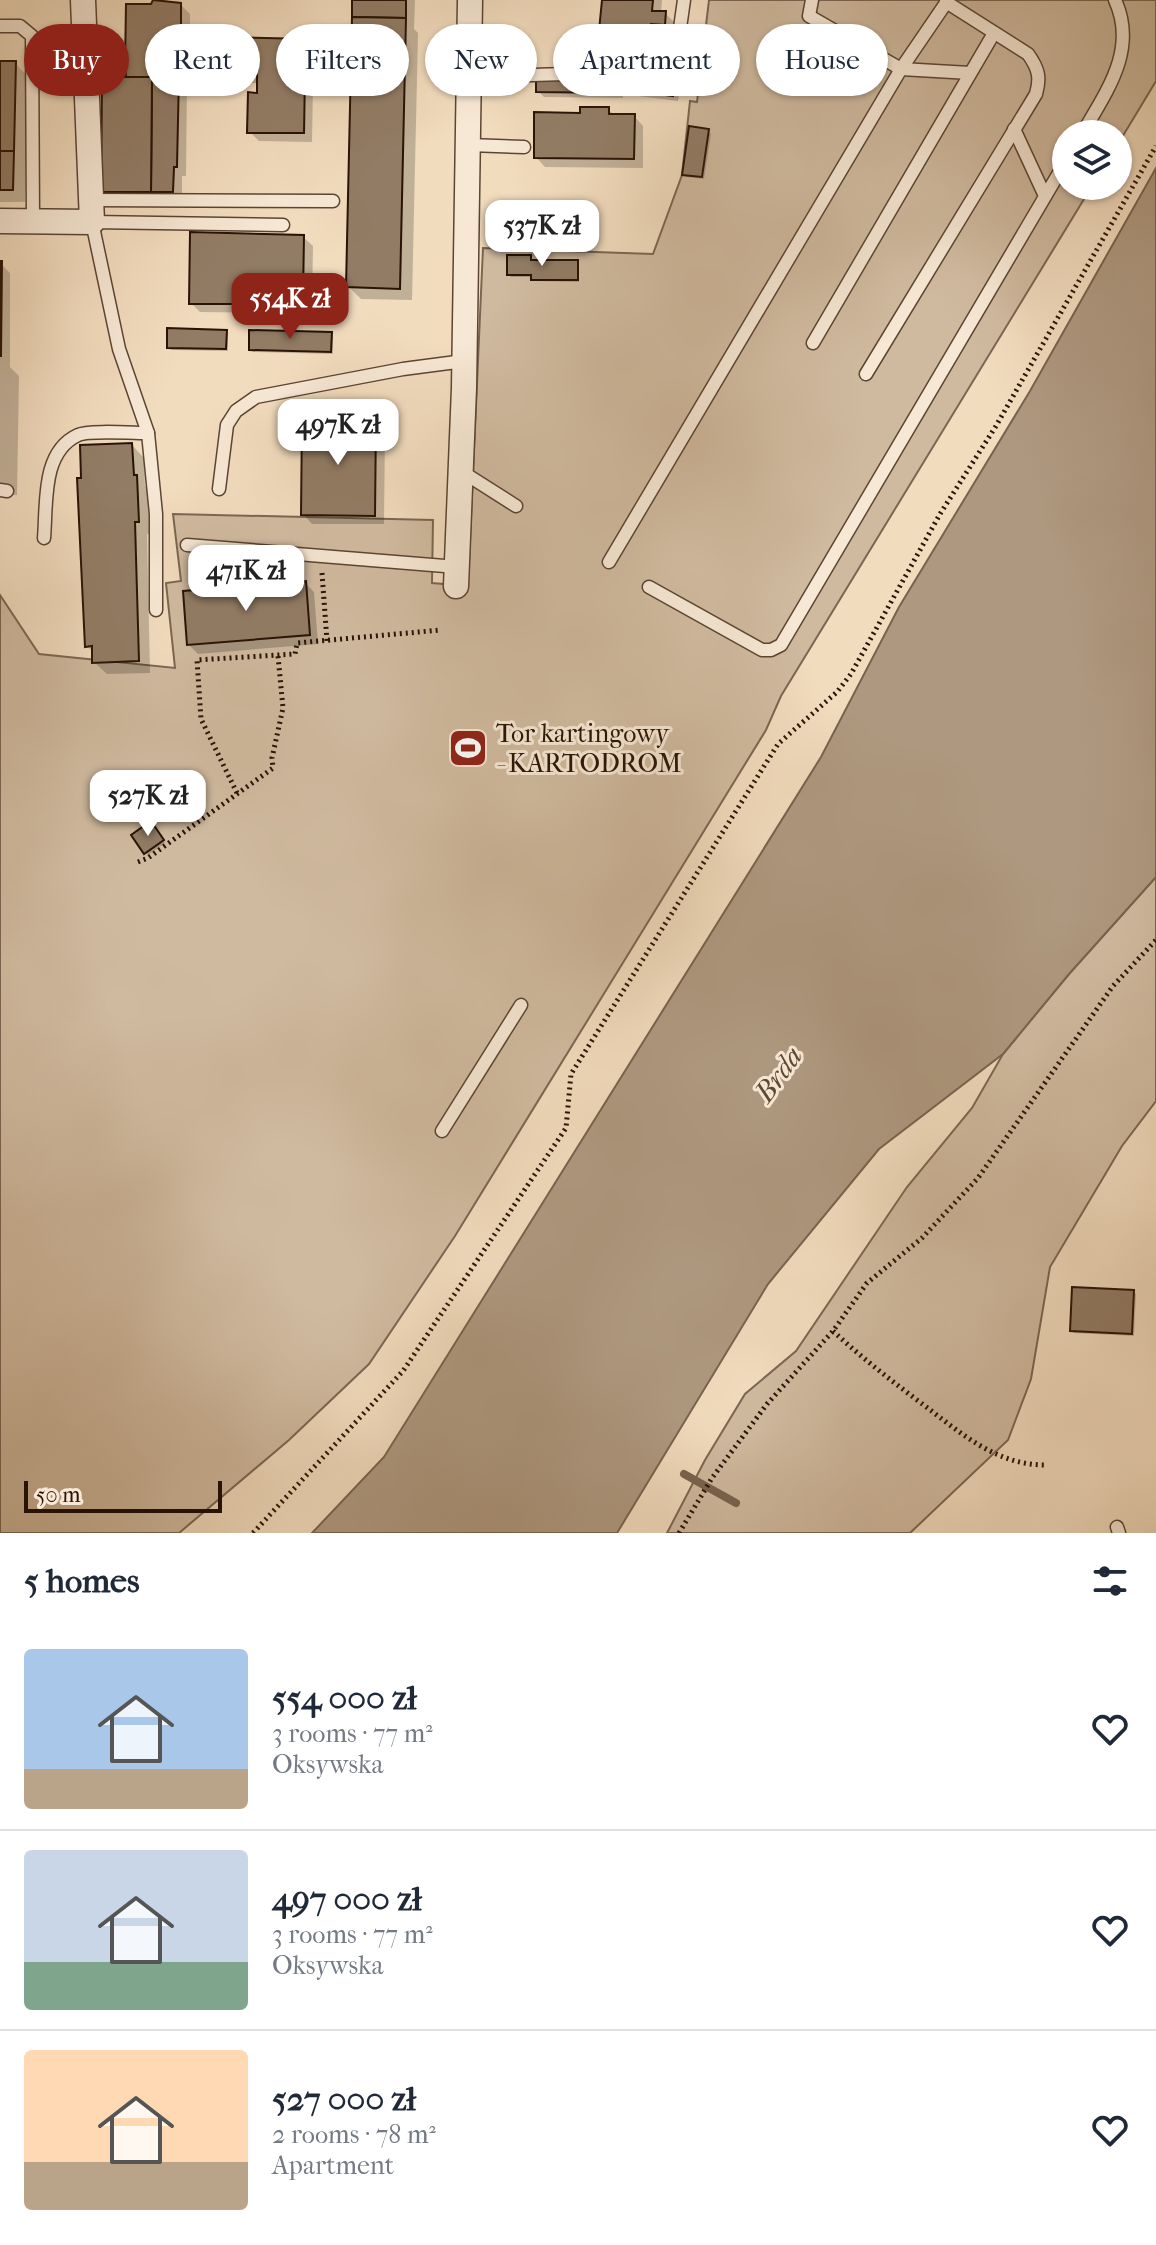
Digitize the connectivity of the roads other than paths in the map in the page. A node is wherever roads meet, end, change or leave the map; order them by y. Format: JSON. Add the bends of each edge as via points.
{"nodes":[{"id":1,"x":83,"y":0,"type":"edge"},
{"id":2,"x":470,"y":0,"type":"edge"},
{"id":3,"x":684,"y":0,"type":"edge"},
{"id":4,"x":812,"y":0,"type":"edge"},
{"id":5,"x":1115,"y":0,"type":"edge"},
{"id":6,"x":947,"y":1,"type":"edge"},
{"id":7,"x":470,"y":24,"type":"edge"},
{"id":8,"x":0,"y":26,"type":"edge"},
{"id":9,"x":994,"y":33,"type":"junction"},
{"id":10,"x":901,"y":69,"type":"junction"},
{"id":11,"x":970,"y":73,"type":"junction"},
{"id":12,"x":537,"y":75,"type":"edge"},
{"id":13,"x":470,"y":96,"type":"edge"},
{"id":14,"x":1090,"y":120,"type":"edge"},
{"id":15,"x":1014,"y":129,"type":"junction"},
{"id":16,"x":469,"y":145,"type":"junction"},
{"id":17,"x":524,"y":147,"type":"dead end"},
{"id":18,"x":1052,"y":184,"type":"edge"},
{"id":19,"x":1045,"y":196,"type":"junction"},
{"id":20,"x":333,"y":201,"type":"dead end"},
{"id":21,"x":92,"y":211,"type":"junction"},
{"id":22,"x":0,"y":221,"type":"edge"},
{"id":23,"x":33,"y":221,"type":"junction"},
{"id":24,"x":283,"y":225,"type":"dead end"},
{"id":25,"x":813,"y":343,"type":"dead end"},
{"id":26,"x":464,"y":361,"type":"junction"},
{"id":27,"x":866,"y":374,"type":"dead end"},
{"id":28,"x":148,"y":433,"type":"junction"},
{"id":29,"x":461,"y":471,"type":"junction"},
{"id":30,"x":219,"y":489,"type":"dead end"},
{"id":31,"x":516,"y":506,"type":"dead end"},
{"id":32,"x":44,"y":538,"type":"dead end"},
{"id":33,"x":187,"y":545,"type":"dead end"},
{"id":34,"x":609,"y":562,"type":"dead end"},
{"id":35,"x":457,"y":576,"type":"joint"},
{"id":36,"x":649,"y":587,"type":"dead end"},
{"id":37,"x":156,"y":610,"type":"dead end"},
{"id":38,"x":521,"y":1005,"type":"dead end"},
{"id":39,"x":442,"y":1131,"type":"dead end"}],
"edges":[{"from":1,"to":21,"type":"street"},
{"from":2,"to":7,"type":"street"},
{"from":3,"to":12,"type":"lane","via":[[671,48],[628,51],[609,66]]},
{"from":4,"to":10,"type":"lane","via":[[809,16]]},
{"from":5,"to":14,"type":"lane","via":[[1123,22],[1123,53]]},
{"from":6,"to":9,"type":"lane"},
{"from":6,"to":10,"type":"lane"},
{"from":8,"to":23,"type":"lane","via":[[20,26],[32,36]]},
{"from":9,"to":11,"type":"lane"},
{"from":9,"to":15,"type":"lane","via":[[1028,54],[1040,79]]},
{"from":10,"to":11,"type":"lane"},
{"from":10,"to":34,"type":"lane"},
{"from":11,"to":25,"type":"lane"},
{"from":13,"to":16,"type":"street"},
{"from":15,"to":19,"type":"lane"},
{"from":15,"to":27,"type":"lane"},
{"from":16,"to":17,"type":"lane"},
{"from":16,"to":26,"type":"street"},
{"from":18,"to":19,"type":"lane"},
{"from":19,"to":36,"type":"lane","via":[[781,645],[762,650]]},
{"from":20,"to":21,"type":"lane"},
{"from":21,"to":23,"type":"street"},
{"from":21,"to":24,"type":"lane"},
{"from":21,"to":28,"type":"lane","via":[[119,349]]},
{"from":22,"to":23,"type":"street"},
{"from":26,"to":29,"type":"street"},
{"from":26,"to":30,"type":"lane","via":[[256,397],[227,425]]},
{"from":28,"to":32,"type":"lane","via":[[79,433],[57,452],[49,478]]},
{"from":28,"to":37,"type":"lane","via":[[156,514]]},
{"from":29,"to":31,"type":"lane"},
{"from":29,"to":35,"type":"street"},
{"from":33,"to":35,"type":"lane","via":[[321,556]]},
{"from":38,"to":39,"type":"lane"}]}
